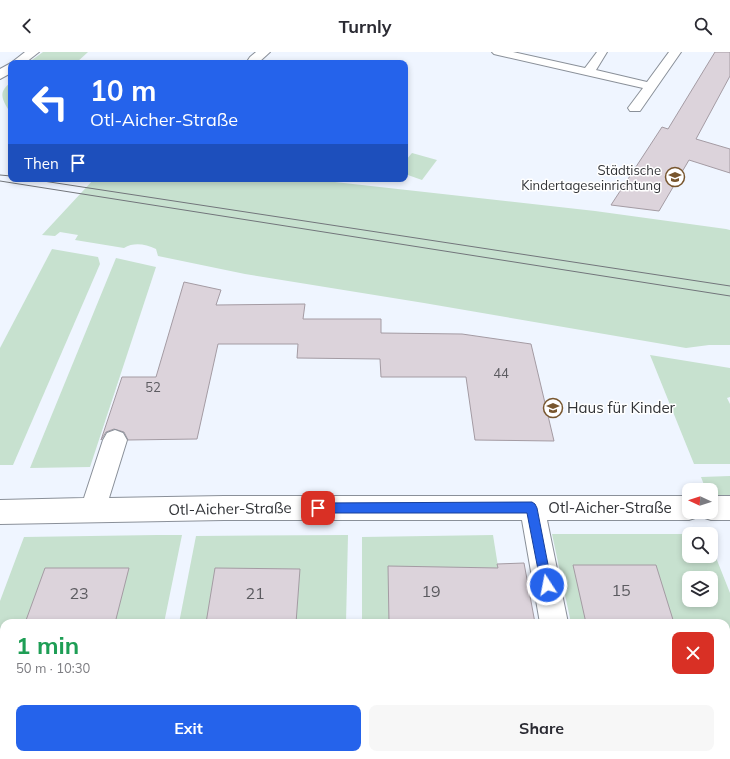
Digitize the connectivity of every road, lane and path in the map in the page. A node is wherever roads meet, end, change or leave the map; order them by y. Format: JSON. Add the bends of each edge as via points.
{"nodes":[{"id":1,"x":33,"y":52,"type":"edge"},
{"id":2,"x":264,"y":52,"type":"edge"},
{"id":3,"x":498,"y":52,"type":"edge"},
{"id":4,"x":674,"y":52,"type":"edge"},
{"id":5,"x":602,"y":53,"type":"dead end"},
{"id":6,"x":21,"y":60,"type":"edge"},
{"id":7,"x":254,"y":60,"type":"edge"},
{"id":8,"x":585,"y":72,"type":"junction"},
{"id":9,"x":649,"y":86,"type":"junction"},
{"id":10,"x":635,"y":108,"type":"dead end"},
{"id":11,"x":115,"y":440,"type":"dead end"},
{"id":12,"x":532,"y":508,"type":"junction"},
{"id":13,"x":682,"y":508,"type":"edge"},
{"id":14,"x":718,"y":508,"type":"edge"},
{"id":15,"x":730,"y":508,"type":"edge"},
{"id":16,"x":92,"y":511,"type":"junction"},
{"id":17,"x":0,"y":512,"type":"edge"},
{"id":18,"x":553,"y":619,"type":"edge"}],
"edges":[{"from":1,"to":6,"type":"street"},
{"from":2,"to":7,"type":"street"},
{"from":3,"to":8,"type":"street"},
{"from":4,"to":9,"type":"street"},
{"from":5,"to":8,"type":"street"},
{"from":8,"to":9,"type":"street"},
{"from":9,"to":10,"type":"street"},
{"from":11,"to":16,"type":"street"},
{"from":12,"to":13,"type":"street","name":"Otl-Aicher-Straße"},
{"from":12,"to":16,"type":"street","name":"Otl-Aicher-Straße","via":[[224,508]]},
{"from":12,"to":18,"type":"street","name":"Otl-Aicher-Straße"},
{"from":14,"to":15,"type":"street"},
{"from":16,"to":17,"type":"street","name":"Otl-Aicher-Straße"}]}
